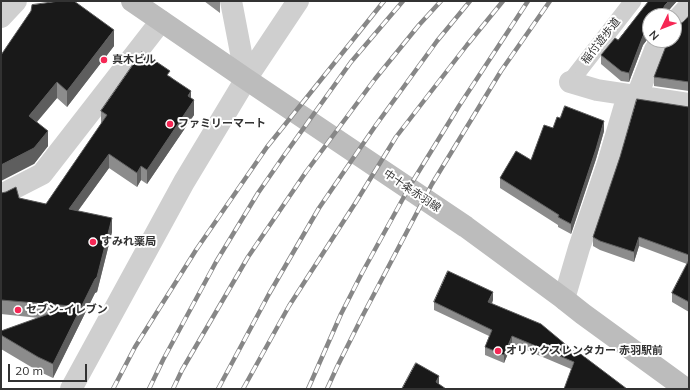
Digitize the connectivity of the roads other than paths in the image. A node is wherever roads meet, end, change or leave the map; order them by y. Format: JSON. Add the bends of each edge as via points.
{"nodes":[{"id":1,"x":16,"y":1,"type":"edge"},
{"id":2,"x":132,"y":1,"type":"edge"},
{"id":3,"x":232,"y":1,"type":"edge"},
{"id":4,"x":298,"y":1,"type":"edge"},
{"id":5,"x":633,"y":1,"type":"edge"},
{"id":6,"x":689,"y":7,"type":"edge"},
{"id":7,"x":682,"y":14,"type":"edge"},
{"id":8,"x":1,"y":17,"type":"edge"},
{"id":9,"x":161,"y":22,"type":"junction"},
{"id":10,"x":656,"y":48,"type":"edge"},
{"id":11,"x":246,"y":79,"type":"junction"},
{"id":12,"x":570,"y":82,"type":"joint"},
{"id":13,"x":632,"y":96,"type":"junction"},
{"id":14,"x":689,"y":104,"type":"edge"},
{"id":15,"x":1,"y":195,"type":"edge"},
{"id":16,"x":564,"y":299,"type":"junction"},
{"id":17,"x":71,"y":389,"type":"edge"},
{"id":18,"x":686,"y":389,"type":"edge"}],
"edges":[{"from":1,"to":8,"type":"street"},
{"from":2,"to":9,"type":"main road","name":"中十条赤羽線"},
{"from":3,"to":11,"type":"street"},
{"from":4,"to":11,"type":"street"},
{"from":5,"to":12,"type":"street","name":"稲付遊歩道"},
{"from":6,"to":7,"type":"street"},
{"from":9,"to":11,"type":"main road","name":"中十条赤羽線"},
{"from":9,"to":15,"type":"street","via":[[42,174]]},
{"from":10,"to":13,"type":"street"},
{"from":11,"to":16,"type":"main road","name":"中十条赤羽線","via":[[466,227]]},
{"from":11,"to":17,"type":"street","via":[[184,182]]},
{"from":12,"to":13,"type":"street"},
{"from":13,"to":14,"type":"street"},
{"from":13,"to":16,"type":"street"},
{"from":16,"to":18,"type":"main road","name":"中十条赤羽線"}]}
